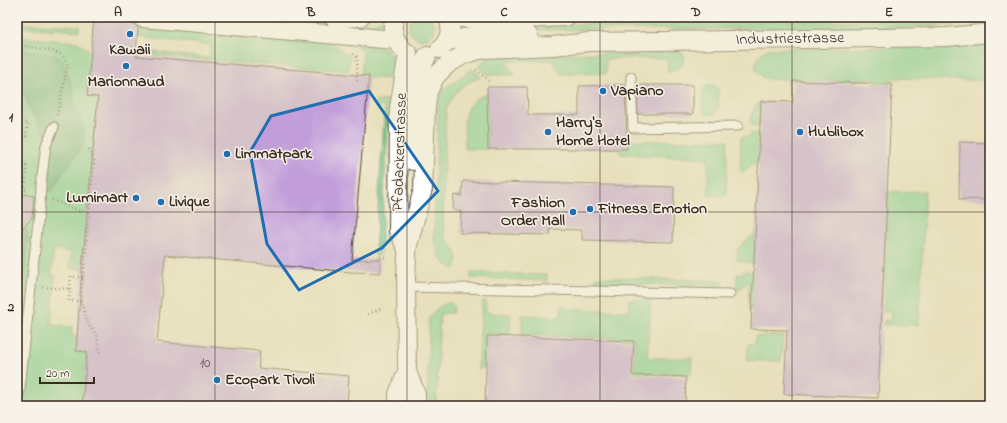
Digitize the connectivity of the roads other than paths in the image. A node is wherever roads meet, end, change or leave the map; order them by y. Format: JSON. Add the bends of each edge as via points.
{"nodes":[{"id":1,"x":332,"y":17,"type":"edge"},
{"id":2,"x":360,"y":17,"type":"edge"},
{"id":3,"x":395,"y":17,"type":"edge"},
{"id":4,"x":449,"y":17,"type":"edge"},
{"id":5,"x":455,"y":17,"type":"edge"},
{"id":6,"x":566,"y":17,"type":"edge"},
{"id":7,"x":142,"y":18,"type":"edge"},
{"id":8,"x":990,"y":33,"type":"edge"},
{"id":9,"x":396,"y":40,"type":"junction"},
{"id":10,"x":447,"y":42,"type":"junction"},
{"id":11,"x":589,"y":42,"type":"junction"},
{"id":12,"x":408,"y":53,"type":"junction"},
{"id":13,"x":427,"y":56,"type":"junction"},
{"id":14,"x":448,"y":64,"type":"joint"},
{"id":15,"x":632,"y":77,"type":"dead end"},
{"id":16,"x":738,"y":126,"type":"dead end"},
{"id":17,"x":54,"y":128,"type":"road end"},
{"id":18,"x":407,"y":249,"type":"junction"},
{"id":19,"x":406,"y":287,"type":"junction"},
{"id":20,"x":730,"y":294,"type":"dead end"},
{"id":21,"x":407,"y":372,"type":"junction"},
{"id":22,"x":18,"y":406,"type":"edge"},
{"id":23,"x":398,"y":406,"type":"edge"},
{"id":24,"x":416,"y":406,"type":"edge"}],
"edges":[{"from":1,"to":2,"type":"street"},
{"from":3,"to":9,"type":"street","via":[[393,30]]},
{"from":4,"to":10,"type":"street","via":[[451,24]]},
{"from":5,"to":6,"type":"street","via":[[484,21]]},
{"from":7,"to":9,"type":"street"},
{"from":8,"to":11,"type":"street","name":"Industriestrasse","via":[[947,37]]},
{"from":9,"to":12,"type":"street"},
{"from":10,"to":11,"type":"street","name":"Industriestrasse","via":[[484,35],[559,37]]},
{"from":10,"to":13,"type":"street","via":[[435,53]]},
{"from":11,"to":14,"type":"street","name":"Industriestrasse","via":[[483,49],[465,54]]},
{"from":12,"to":13,"type":"street"},
{"from":12,"to":18,"type":"street","name":"Pfadackerstrasse","via":[[399,108],[398,231]]},
{"from":13,"to":18,"type":"street","name":"Pfadackerstrasse","via":[[418,76],[412,108],[413,199]]},
{"from":14,"to":18,"type":"street","name":"Pfadackerstrasse","via":[[435,77],[428,92],[423,189]]},
{"from":15,"to":16,"type":"lane","via":[[633,128]]},
{"from":17,"to":22,"type":"lane","via":[[46,145]]},
{"from":18,"to":19,"type":"street","name":"Pfadackerstrasse"},
{"from":19,"to":20,"type":"lane"},
{"from":19,"to":21,"type":"street","name":"Pfadackerstrasse"},
{"from":21,"to":23,"type":"street","name":"Pfadackerstrasse","via":[[398,394]]},
{"from":21,"to":24,"type":"street","name":"Pfadackerstrasse","via":[[416,394]]}]}
